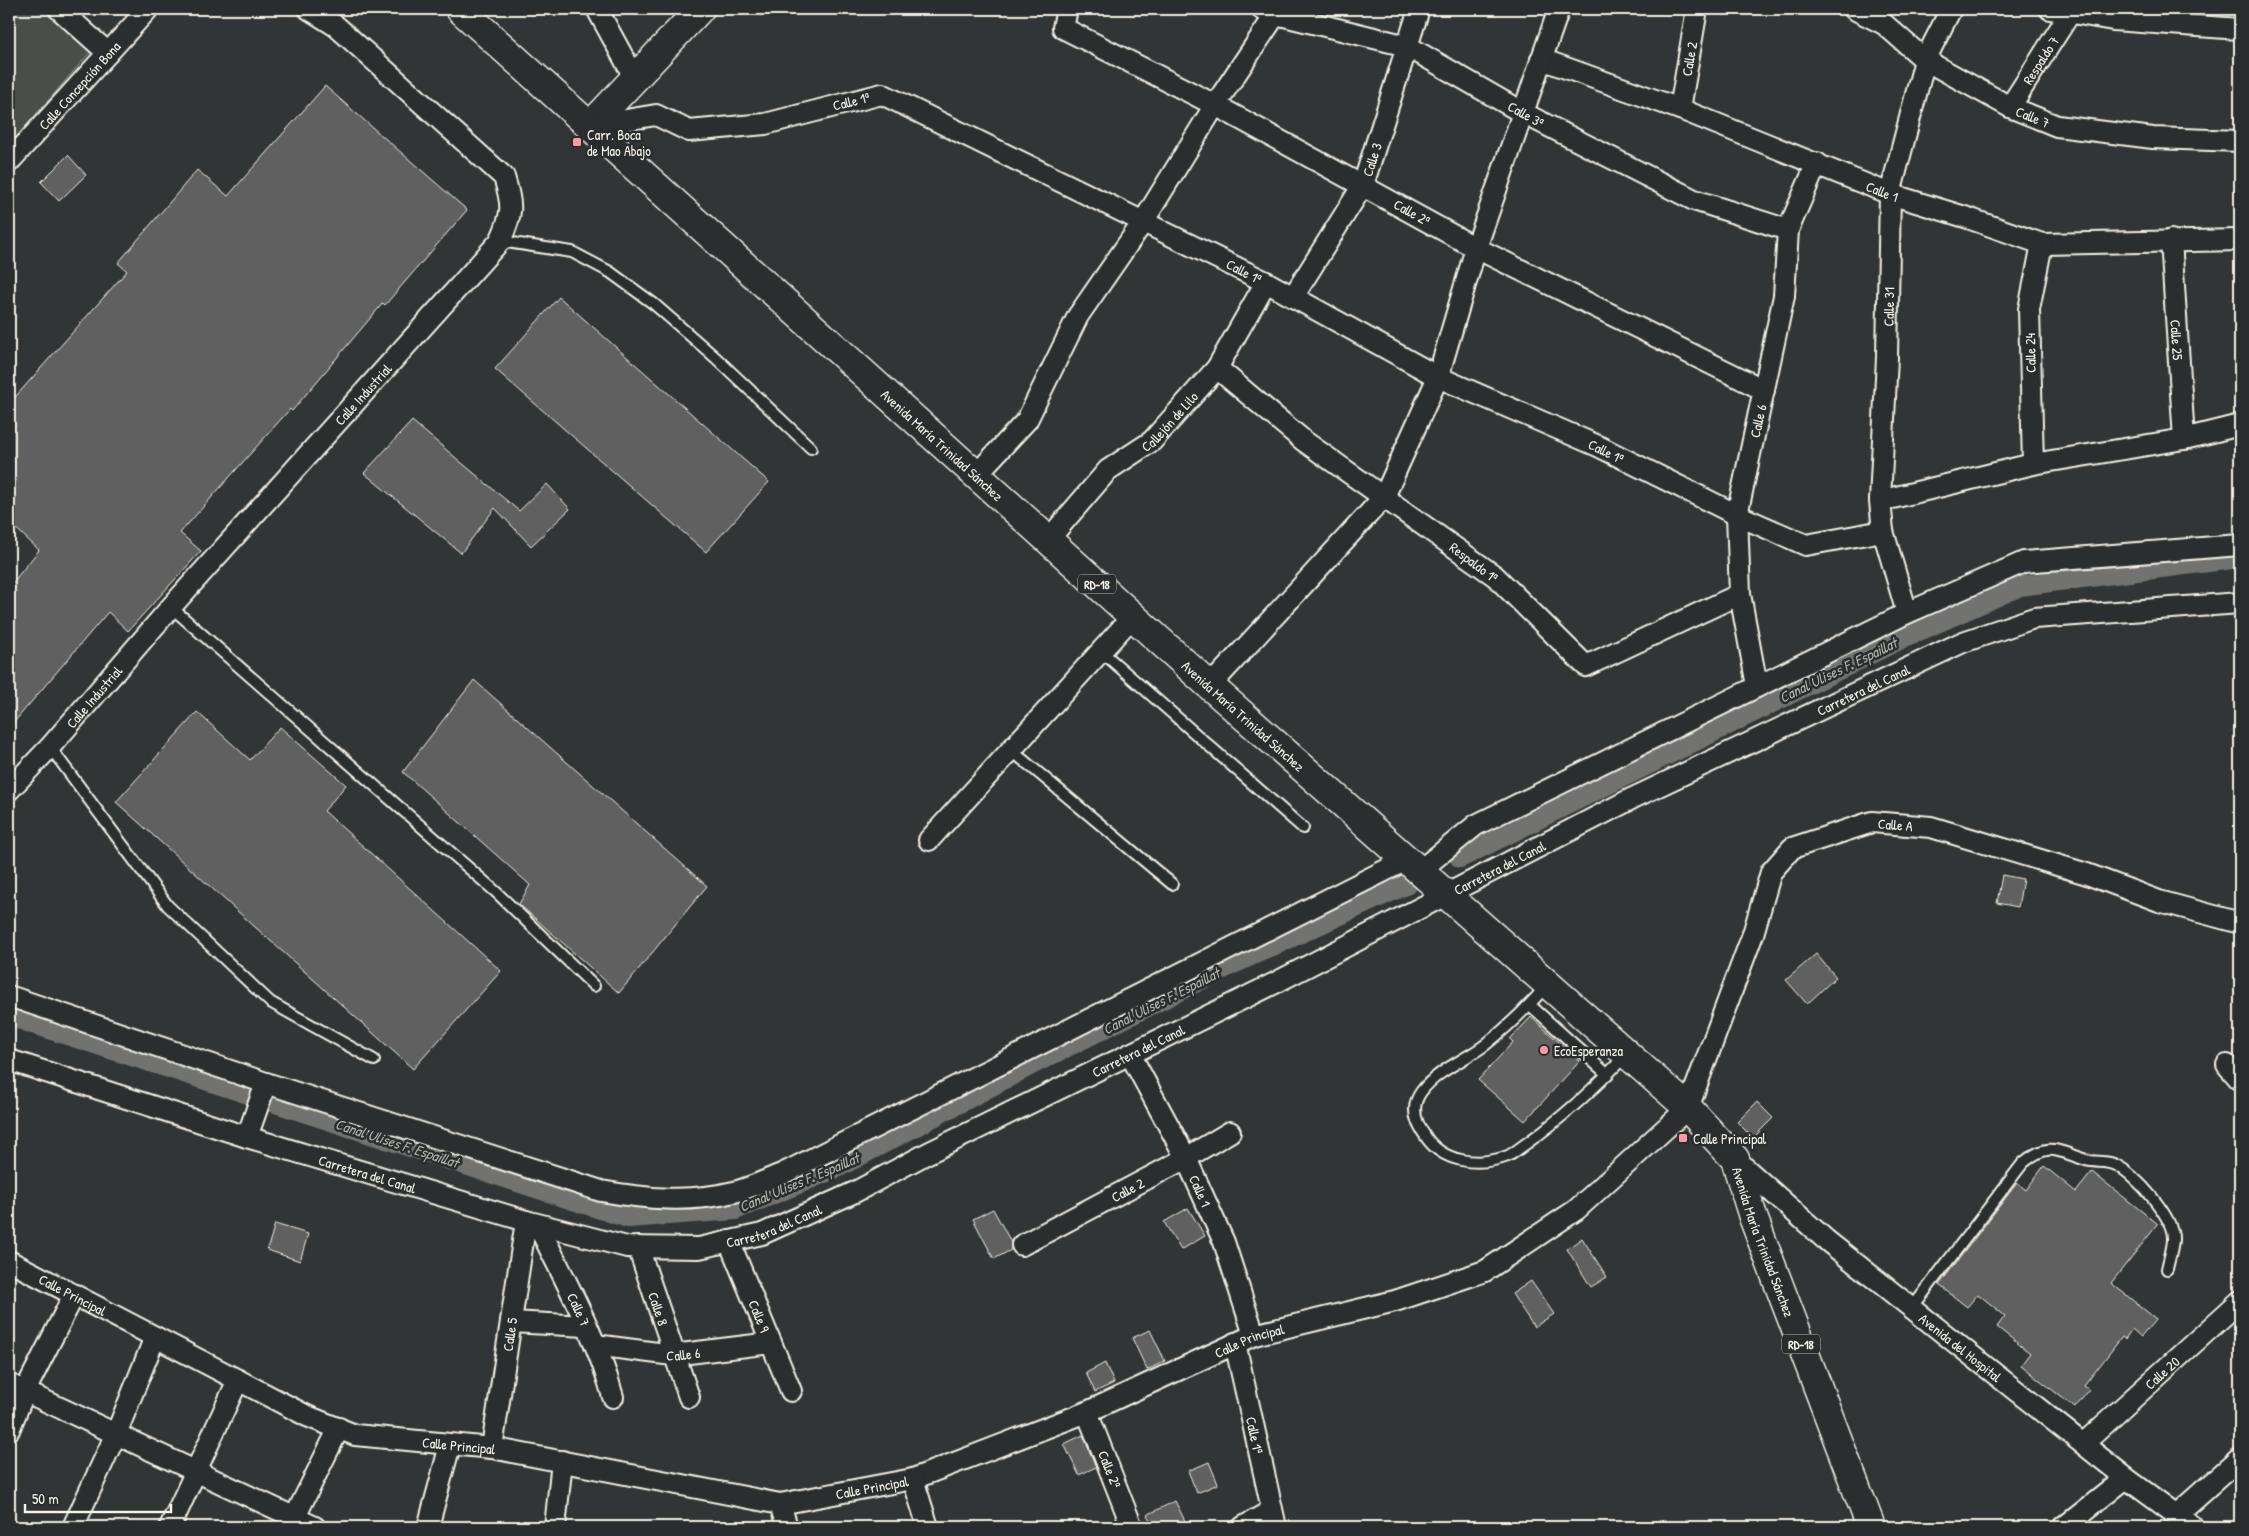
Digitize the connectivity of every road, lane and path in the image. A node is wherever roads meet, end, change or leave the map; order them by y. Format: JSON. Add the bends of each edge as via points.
{"nodes":[{"id":1,"x":59,"y":9,"type":"edge"},
{"id":2,"x":148,"y":9,"type":"edge"},
{"id":3,"x":309,"y":9,"type":"edge"},
{"id":4,"x":460,"y":9,"type":"edge"},
{"id":5,"x":597,"y":9,"type":"edge"},
{"id":6,"x":700,"y":9,"type":"edge"},
{"id":7,"x":1419,"y":9,"type":"edge"},
{"id":8,"x":1559,"y":9,"type":"edge"},
{"id":9,"x":1697,"y":9,"type":"edge"},
{"id":10,"x":1854,"y":9,"type":"edge"},
{"id":11,"x":1951,"y":9,"type":"edge"},
{"id":12,"x":2050,"y":9,"type":"edge"},
{"id":13,"x":1269,"y":12,"type":"edge"},
{"id":14,"x":2070,"y":13,"type":"junction"},
{"id":15,"x":2186,"y":17,"type":"edge"},
{"id":16,"x":1065,"y":18,"type":"edge"},
{"id":17,"x":2240,"y":29,"type":"edge"},
{"id":18,"x":1407,"y":46,"type":"junction"},
{"id":19,"x":108,"y":53,"type":"junction"},
{"id":20,"x":1541,"y":58,"type":"junction"},
{"id":21,"x":1925,"y":60,"type":"junction"},
{"id":22,"x":634,"y":77,"type":"junction"},
{"id":23,"x":1214,"y":105,"type":"junction"},
{"id":24,"x":2010,"y":107,"type":"junction"},
{"id":25,"x":1680,"y":109,"type":"junction"},
{"id":26,"x":1523,"y":113,"type":"junction"},
{"id":27,"x":590,"y":126,"type":"junction"},
{"id":28,"x":2240,"y":141,"type":"edge"},
{"id":29,"x":9,"y":162,"type":"edge"},
{"id":30,"x":1817,"y":163,"type":"junction"},
{"id":31,"x":1363,"y":185,"type":"junction"},
{"id":32,"x":1890,"y":194,"type":"junction"},
{"id":33,"x":1143,"y":222,"type":"junction"},
{"id":34,"x":1788,"y":230,"type":"junction"},
{"id":35,"x":2171,"y":240,"type":"junction"},
{"id":36,"x":2240,"y":240,"type":"edge"},
{"id":37,"x":500,"y":241,"type":"junction"},
{"id":38,"x":2042,"y":244,"type":"junction"},
{"id":39,"x":1476,"y":248,"type":"junction"},
{"id":40,"x":1266,"y":282,"type":"junction"},
{"id":41,"x":1293,"y":297,"type":"junction"},
{"id":42,"x":1217,"y":368,"type":"junction"},
{"id":43,"x":1438,"y":378,"type":"junction"},
{"id":44,"x":1764,"y":390,"type":"junction"},
{"id":45,"x":2240,"y":425,"type":"edge"},
{"id":46,"x":2184,"y":439,"type":"junction"},
{"id":47,"x":811,"y":448,"type":"dead end"},
{"id":48,"x":2033,"y":464,"type":"junction"},
{"id":49,"x":976,"y":475,"type":"junction"},
{"id":50,"x":1384,"y":497,"type":"junction"},
{"id":51,"x":1880,"y":501,"type":"junction"},
{"id":52,"x":1737,"y":515,"type":"junction"},
{"id":53,"x":1883,"y":530,"type":"junction"},
{"id":54,"x":1048,"y":540,"type":"junction"},
{"id":55,"x":2240,"y":545,"type":"edge"},
{"id":56,"x":1740,"y":594,"type":"junction"},
{"id":57,"x":2240,"y":603,"type":"edge"},
{"id":58,"x":171,"y":607,"type":"junction"},
{"id":59,"x":1907,"y":613,"type":"junction"},
{"id":60,"x":1133,"y":616,"type":"junction"},
{"id":61,"x":1101,"y":651,"type":"junction"},
{"id":62,"x":1210,"y":686,"type":"junction"},
{"id":63,"x":1757,"y":686,"type":"junction"},
{"id":64,"x":50,"y":747,"type":"junction"},
{"id":65,"x":1011,"y":750,"type":"junction"},
{"id":66,"x":9,"y":790,"type":"edge"},
{"id":67,"x":1303,"y":828,"type":"dead end"},
{"id":68,"x":929,"y":840,"type":"dead end"},
{"id":69,"x":1412,"y":865,"type":"junction"},
{"id":70,"x":1172,"y":884,"type":"dead end"},
{"id":71,"x":1448,"y":894,"type":"junction"},
{"id":72,"x":2240,"y":923,"type":"edge"},
{"id":73,"x":1549,"y":983,"type":"junction"},
{"id":74,"x":594,"y":986,"type":"dead end"},
{"id":75,"x":9,"y":996,"type":"edge"},
{"id":76,"x":1530,"y":1005,"type":"junction"},
{"id":77,"x":1628,"y":1053,"type":"junction"},
{"id":78,"x":1130,"y":1054,"type":"junction"},
{"id":79,"x":9,"y":1060,"type":"edge"},
{"id":80,"x":374,"y":1060,"type":"dead end"},
{"id":81,"x":1608,"y":1074,"type":"junction"},
{"id":82,"x":265,"y":1088,"type":"junction"},
{"id":83,"x":1688,"y":1108,"type":"junction"},
{"id":84,"x":250,"y":1128,"type":"junction"},
{"id":85,"x":1230,"y":1132,"type":"dead end"},
{"id":86,"x":1186,"y":1158,"type":"junction"},
{"id":87,"x":1735,"y":1159,"type":"junction"},
{"id":88,"x":532,"y":1223,"type":"junction"},
{"id":89,"x":728,"y":1241,"type":"junction"},
{"id":90,"x":1022,"y":1245,"type":"dead end"},
{"id":91,"x":638,"y":1247,"type":"junction"},
{"id":92,"x":9,"y":1261,"type":"edge"},
{"id":93,"x":2167,"y":1269,"type":"dead end"},
{"id":94,"x":74,"y":1295,"type":"junction"},
{"id":95,"x":2240,"y":1301,"type":"edge"},
{"id":96,"x":1912,"y":1308,"type":"junction"},
{"id":97,"x":511,"y":1322,"type":"junction"},
{"id":98,"x":586,"y":1326,"type":"junction"},
{"id":99,"x":1254,"y":1335,"type":"junction"},
{"id":100,"x":156,"y":1337,"type":"junction"},
{"id":101,"x":771,"y":1343,"type":"junction"},
{"id":102,"x":1235,"y":1343,"type":"junction"},
{"id":103,"x":595,"y":1344,"type":"junction"},
{"id":104,"x":673,"y":1355,"type":"junction"},
{"id":105,"x":238,"y":1380,"type":"junction"},
{"id":106,"x":17,"y":1388,"type":"edge"},
{"id":107,"x":791,"y":1391,"type":"dead end"},
{"id":108,"x":613,"y":1397,"type":"dead end"},
{"id":109,"x":689,"y":1397,"type":"dead end"},
{"id":110,"x":1087,"y":1412,"type":"junction"},
{"id":111,"x":338,"y":1428,"type":"junction"},
{"id":112,"x":9,"y":1430,"type":"edge"},
{"id":113,"x":116,"y":1434,"type":"junction"},
{"id":114,"x":2084,"y":1443,"type":"junction"},
{"id":115,"x":450,"y":1445,"type":"junction"},
{"id":116,"x":492,"y":1448,"type":"junction"},
{"id":117,"x":2240,"y":1458,"type":"edge"},
{"id":118,"x":562,"y":1461,"type":"junction"},
{"id":119,"x":198,"y":1472,"type":"junction"},
{"id":120,"x":2126,"y":1478,"type":"junction"},
{"id":121,"x":913,"y":1479,"type":"junction"},
{"id":122,"x":780,"y":1504,"type":"junction"},
{"id":123,"x":2176,"y":1515,"type":"junction"},
{"id":124,"x":1274,"y":1519,"type":"edge"},
{"id":125,"x":293,"y":1523,"type":"edge"},
{"id":126,"x":73,"y":1527,"type":"edge"},
{"id":127,"x":170,"y":1527,"type":"edge"},
{"id":128,"x":315,"y":1527,"type":"edge"},
{"id":129,"x":428,"y":1527,"type":"edge"},
{"id":130,"x":555,"y":1527,"type":"edge"},
{"id":131,"x":787,"y":1527,"type":"edge"},
{"id":132,"x":928,"y":1527,"type":"edge"},
{"id":133,"x":1132,"y":1527,"type":"edge"},
{"id":134,"x":1243,"y":1527,"type":"edge"},
{"id":135,"x":1871,"y":1527,"type":"edge"},
{"id":136,"x":2064,"y":1527,"type":"edge"},
{"id":137,"x":2194,"y":1527,"type":"edge"}],
"edges":[{"from":1,"to":19,"type":"street"},
{"from":2,"to":19,"type":"street","name":"Calle Concepción Bona"},
{"from":3,"to":37,"type":"street","name":"Calle Industrial","via":[[336,26],[504,177],[511,201],[510,220]]},
{"from":4,"to":27,"type":"main road","name":"Avenida María Trinidad Sánchez","number":"RD-18"},
{"from":5,"to":22,"type":"street"},
{"from":6,"to":22,"type":"main road"},
{"from":7,"to":18,"type":"street","name":"Calle 3"},
{"from":8,"to":20,"type":"street"},
{"from":9,"to":25,"type":"street","name":"Calle 2"},
{"from":10,"to":21,"type":"street","name":"Calle 7","via":[[1884,24]]},
{"from":11,"to":21,"type":"street","name":"Calle 31"},
{"from":12,"to":14,"type":"street"},
{"from":13,"to":18,"type":"street","name":"Calle 3ª"},
{"from":13,"to":23,"type":"street"},
{"from":14,"to":15,"type":"street","via":[[2113,20]]},
{"from":14,"to":24,"type":"street","name":"Respaldo 7"},
{"from":15,"to":17,"type":"street"},
{"from":16,"to":23,"type":"street","name":"Calle 2ª"},
{"from":18,"to":26,"type":"street","name":"Calle 3ª"},
{"from":18,"to":31,"type":"street","name":"Calle 3"},
{"from":19,"to":29,"type":"street","name":"Calle Concepción Bona"},
{"from":20,"to":25,"type":"street","name":"Calle 1"},
{"from":20,"to":26,"type":"street"},
{"from":21,"to":24,"type":"street","name":"Calle 7"},
{"from":21,"to":32,"type":"street","name":"Calle 31"},
{"from":22,"to":27,"type":"main road"},
{"from":23,"to":31,"type":"street","name":"Calle 2ª"},
{"from":23,"to":33,"type":"street"},
{"from":24,"to":28,"type":"street","name":"Calle 7","via":[[2057,126],[2153,138]]},
{"from":25,"to":30,"type":"street","name":"Calle 1"},
{"from":26,"to":34,"type":"street","name":"Calle 3ª","via":[[1694,200]]},
{"from":26,"to":39,"type":"street"},
{"from":27,"to":33,"type":"street","name":"Calle 1ª","via":[[656,115],[689,131],[765,124],[882,94]]},
{"from":27,"to":49,"type":"main road","name":"Avenida María Trinidad Sánchez","number":"RD-18"},
{"from":30,"to":32,"type":"street","name":"Calle 1"},
{"from":30,"to":34,"type":"street","name":"Calle 6"},
{"from":31,"to":39,"type":"street","name":"Calle 2ª"},
{"from":31,"to":41,"type":"street","name":"Calle 3"},
{"from":32,"to":38,"type":"street","name":"Calle 1"},
{"from":32,"to":51,"type":"street","name":"Calle 31"},
{"from":33,"to":40,"type":"street","name":"Calle 1ª"},
{"from":33,"to":49,"type":"street","via":[[1078,316],[1027,420]]},
{"from":34,"to":44,"type":"street","name":"Calle 6","via":[[1784,296]]},
{"from":35,"to":36,"type":"street","name":"Calle 1"},
{"from":35,"to":38,"type":"street","name":"Calle 1"},
{"from":35,"to":46,"type":"street","name":"Calle 25"},
{"from":37,"to":47,"type":"lane","via":[[572,252],[610,272],[654,304],[702,346]]},
{"from":37,"to":58,"type":"street","name":"Calle Industrial"},
{"from":38,"to":48,"type":"street","name":"Calle 24","via":[[2029,309]]},
{"from":39,"to":43,"type":"street"},
{"from":39,"to":44,"type":"street","name":"Calle 2ª"},
{"from":40,"to":41,"type":"street","name":"Calle 1ª"},
{"from":40,"to":42,"type":"street","name":"Callejón de Lilo"},
{"from":41,"to":43,"type":"street","name":"Calle 1ª"},
{"from":42,"to":50,"type":"street","name":"Respaldo 1ª","via":[[1304,441]]},
{"from":42,"to":54,"type":"street","name":"Callejón de Lilo","via":[[1152,441],[1108,470]]},
{"from":43,"to":50,"type":"street"},
{"from":43,"to":52,"type":"street","name":"Calle 1ª","via":[[1598,446]]},
{"from":44,"to":52,"type":"street","name":"Calle 6"},
{"from":45,"to":46,"type":"street"},
{"from":46,"to":48,"type":"street"},
{"from":48,"to":51,"type":"street"},
{"from":49,"to":54,"type":"main road","name":"Avenida María Trinidad Sánchez","number":"RD-18"},
{"from":50,"to":56,"type":"street","name":"Respaldo 1ª","via":[[1495,576],[1586,666]]},
{"from":50,"to":62,"type":"street"},
{"from":51,"to":53,"type":"street","name":"Calle 31"},
{"from":52,"to":53,"type":"street","name":"Calle 1ª","via":[[1806,545]]},
{"from":52,"to":56,"type":"street","name":"Calle 6"},
{"from":53,"to":59,"type":"street","name":"Calle 31"},
{"from":54,"to":60,"type":"main road","name":"Avenida María Trinidad Sánchez","number":"RD-18"},
{"from":55,"to":59,"type":"street","via":[[2024,562]]},
{"from":56,"to":63,"type":"street","name":"Calle 6"},
{"from":57,"to":71,"type":"street","name":"Carretera del Canal","via":[[2034,618],[1963,642],[1633,798]]},
{"from":58,"to":64,"type":"street","name":"Calle Industrial"},
{"from":58,"to":74,"type":"lane","via":[[496,892]]},
{"from":59,"to":63,"type":"street"},
{"from":60,"to":61,"type":"street"},
{"from":60,"to":62,"type":"main road","name":"Avenida María Trinidad Sánchez","number":"RD-18"},
{"from":61,"to":65,"type":"street"},
{"from":61,"to":67,"type":"lane"},
{"from":62,"to":69,"type":"main road","name":"Avenida María Trinidad Sánchez","number":"RD-18"},
{"from":63,"to":69,"type":"street","via":[[1476,825]]},
{"from":64,"to":66,"type":"street","name":"Calle Industrial"},
{"from":64,"to":80,"type":"lane","via":[[168,906],[270,1002]]},
{"from":65,"to":68,"type":"street"},
{"from":65,"to":70,"type":"lane"},
{"from":69,"to":71,"type":"main road","name":"Avenida María Trinidad Sánchez","number":"RD-18"},
{"from":69,"to":82,"type":"street","via":[[784,1173],[735,1192],[686,1200],[601,1191]]},
{"from":71,"to":73,"type":"main road","name":"Avenida María Trinidad Sánchez","number":"RD-18"},
{"from":71,"to":78,"type":"street","name":"Carretera del Canal"},
{"from":72,"to":83,"type":"street","name":"Calle A","via":[[2159,901],[2088,874],[1931,826],[1872,822],[1792,848],[1771,872],[1754,934]]},
{"from":73,"to":76,"type":"lane"},
{"from":73,"to":77,"type":"main road","name":"Avenida María Trinidad Sánchez","number":"RD-18"},
{"from":75,"to":82,"type":"street"},
{"from":76,"to":81,"type":"lane"},
{"from":76,"to":81,"type":"lane","via":[[1485,1044],[1433,1080],[1421,1093],[1414,1108],[1418,1124],[1431,1145],[1442,1154],[1463,1160],[1481,1162],[1509,1156]]},
{"from":77,"to":81,"type":"lane"},
{"from":77,"to":83,"type":"main road","name":"Avenida María Trinidad Sánchez","number":"RD-18"},
{"from":78,"to":86,"type":"street","name":"Calle 1"},
{"from":78,"to":89,"type":"street","name":"Carretera del Canal","via":[[855,1192],[762,1234]]},
{"from":79,"to":84,"type":"street","name":"Carretera del Canal"},
{"from":82,"to":84,"type":"street"},
{"from":83,"to":87,"type":"main road","name":"Avenida María Trinidad Sánchez","number":"RD-18"},
{"from":83,"to":99,"type":"street","name":"Calle Principal","via":[[1576,1210],[1484,1271],[1395,1300]]},
{"from":84,"to":88,"type":"street","name":"Carretera del Canal"},
{"from":85,"to":86,"type":"street","name":"Calle 2"},
{"from":86,"to":90,"type":"street","name":"Calle 2"},
{"from":86,"to":99,"type":"street","name":"Calle 1","via":[[1224,1242]]},
{"from":87,"to":96,"type":"street","name":"Avenida del Hospital","via":[[1826,1240]]},
{"from":87,"to":135,"type":"main road","name":"Avenida María Trinidad Sánchez","number":"RD-18","via":[[1753,1217]]},
{"from":88,"to":91,"type":"street","name":"Carretera del Canal"},
{"from":88,"to":97,"type":"street","name":"Calle 5"},
{"from":88,"to":98,"type":"street","name":"Calle 7"},
{"from":89,"to":91,"type":"street","name":"Carretera del Canal","via":[[699,1248]]},
{"from":89,"to":101,"type":"street","name":"Calle 9"},
{"from":91,"to":104,"type":"street","name":"Calle 8"},
{"from":92,"to":94,"type":"street","name":"Calle Principal"},
{"from":93,"to":96,"type":"lane","via":[[2173,1238],[2171,1229],[2147,1190],[2116,1165],[2048,1149],[2037,1152],[2023,1163]]},
{"from":94,"to":100,"type":"street","name":"Calle Principal"},
{"from":94,"to":106,"type":"street"},
{"from":95,"to":114,"type":"street","name":"Calle 20"},
{"from":96,"to":114,"type":"street","name":"Avenida del Hospital"},
{"from":97,"to":98,"type":"street"},
{"from":97,"to":116,"type":"street","name":"Calle 5"},
{"from":98,"to":103,"type":"street","name":"Calle 7"},
{"from":99,"to":102,"type":"street","name":"Calle Principal"},
{"from":100,"to":105,"type":"street","name":"Calle Principal"},
{"from":100,"to":113,"type":"street"},
{"from":101,"to":104,"type":"street","name":"Calle 6"},
{"from":101,"to":107,"type":"street","name":"Calle 9"},
{"from":102,"to":110,"type":"street","name":"Calle Principal"},
{"from":102,"to":124,"type":"street","name":"Calle 1ª"},
{"from":103,"to":104,"type":"street","name":"Calle 6"},
{"from":103,"to":108,"type":"street","name":"Calle 7"},
{"from":104,"to":109,"type":"street","name":"Calle 8"},
{"from":105,"to":111,"type":"street","name":"Calle Principal","via":[[306,1416]]},
{"from":105,"to":119,"type":"street"},
{"from":106,"to":112,"type":"street"},
{"from":106,"to":113,"type":"street"},
{"from":110,"to":121,"type":"street","name":"Calle Principal"},
{"from":110,"to":133,"type":"street","name":"Calle 2ª"},
{"from":111,"to":115,"type":"street","name":"Calle Principal","via":[[355,1435]]},
{"from":111,"to":125,"type":"street"},
{"from":113,"to":119,"type":"street"},
{"from":113,"to":126,"type":"street"},
{"from":114,"to":120,"type":"street","name":"Avenida del Hospital"},
{"from":115,"to":116,"type":"street","name":"Calle Principal"},
{"from":115,"to":129,"type":"street"},
{"from":116,"to":118,"type":"street","name":"Calle Principal"},
{"from":117,"to":123,"type":"street"},
{"from":118,"to":122,"type":"street","name":"Calle Principal"},
{"from":118,"to":130,"type":"street"},
{"from":119,"to":125,"type":"street"},
{"from":119,"to":127,"type":"street"},
{"from":120,"to":123,"type":"street","name":"Avenida del Hospital"},
{"from":120,"to":136,"type":"street"},
{"from":121,"to":122,"type":"street","name":"Calle Principal"},
{"from":121,"to":132,"type":"street"},
{"from":122,"to":131,"type":"street"},
{"from":123,"to":137,"type":"street","name":"Avenida del Hospital"},
{"from":124,"to":134,"type":"street"},
{"from":125,"to":128,"type":"street"}]}
